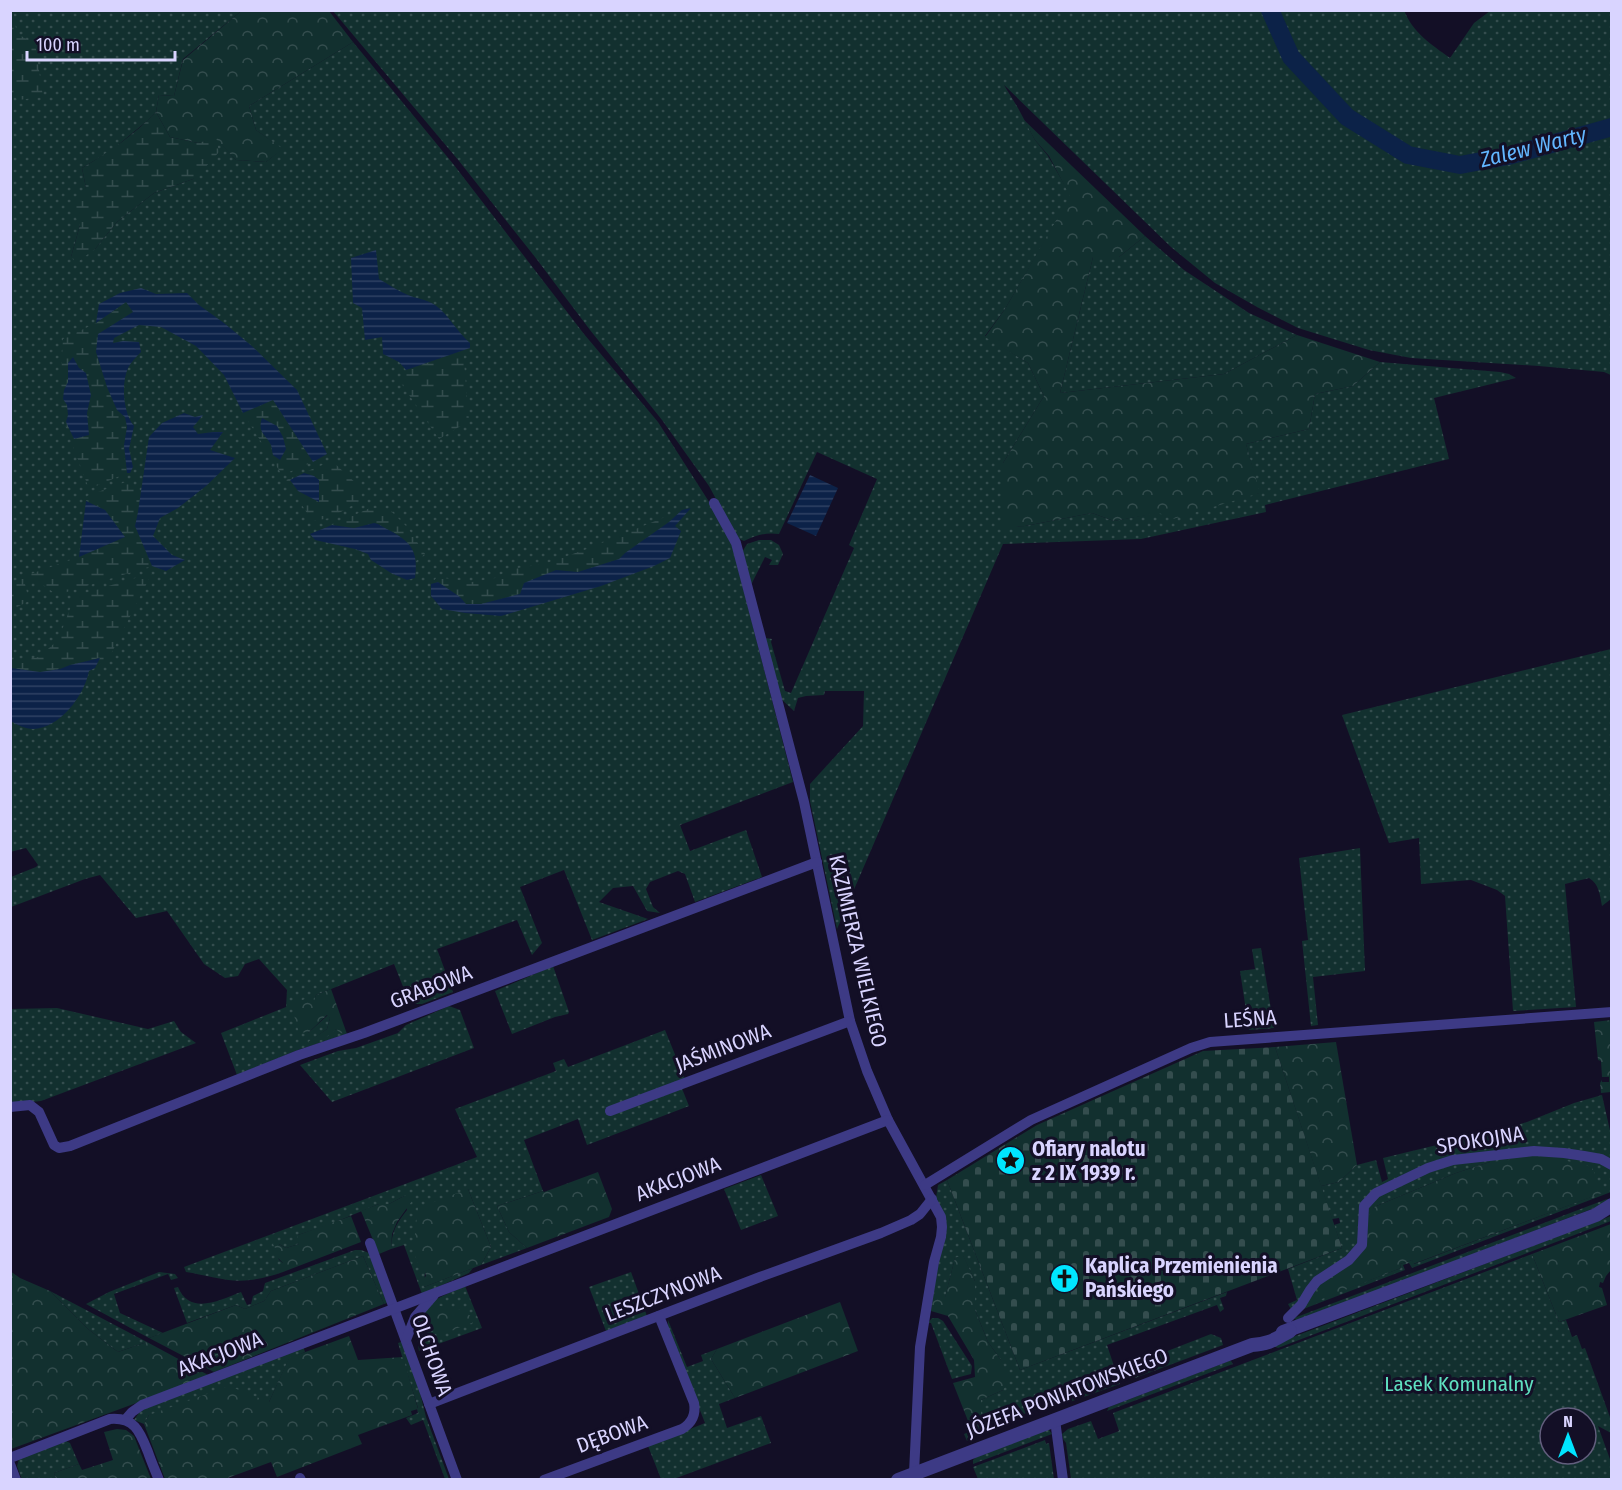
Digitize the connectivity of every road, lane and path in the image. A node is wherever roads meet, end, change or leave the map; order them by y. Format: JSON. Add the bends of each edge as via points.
{"nodes":[{"id":1,"x":714,"y":503,"type":"dead end"},
{"id":2,"x":817,"y":862,"type":"junction"},
{"id":3,"x":1611,"y":1012,"type":"edge"},
{"id":4,"x":850,"y":1021,"type":"junction"},
{"id":5,"x":10,"y":1107,"type":"edge"},
{"id":6,"x":610,"y":1111,"type":"dead end"},
{"id":7,"x":888,"y":1120,"type":"junction"},
{"id":8,"x":1611,"y":1165,"type":"edge"},
{"id":9,"x":925,"y":1185,"type":"junction"},
{"id":10,"x":932,"y":1199,"type":"junction"},
{"id":11,"x":1611,"y":1205,"type":"edge"},
{"id":12,"x":1611,"y":1213,"type":"edge"},
{"id":13,"x":1596,"y":1215,"type":"junction"},
{"id":14,"x":940,"y":1217,"type":"junction"},
{"id":15,"x":912,"y":1220,"type":"junction"},
{"id":16,"x":370,"y":1244,"type":"dead end"},
{"id":17,"x":447,"y":1287,"type":"junction"},
{"id":18,"x":395,"y":1308,"type":"junction"},
{"id":19,"x":659,"y":1316,"type":"junction"},
{"id":20,"x":1289,"y":1324,"type":"junction"},
{"id":21,"x":406,"y":1340,"type":"junction"},
{"id":22,"x":429,"y":1404,"type":"junction"},
{"id":23,"x":125,"y":1420,"type":"junction"},
{"id":24,"x":1055,"y":1420,"type":"junction"},
{"id":25,"x":10,"y":1458,"type":"edge"},
{"id":26,"x":10,"y":1464,"type":"edge"},
{"id":27,"x":914,"y":1473,"type":"junction"},
{"id":28,"x":16,"y":1479,"type":"edge"},
{"id":29,"x":159,"y":1479,"type":"edge"},
{"id":30,"x":456,"y":1479,"type":"edge"},
{"id":31,"x":544,"y":1479,"type":"edge"},
{"id":32,"x":898,"y":1479,"type":"edge"},
{"id":33,"x":1063,"y":1479,"type":"edge"}],
"edges":[{"from":1,"to":2,"type":"street","name":"KAZIMIERZA WIELKIEGO","via":[[736,543]]},
{"from":2,"to":4,"type":"street","name":"KAZIMIERZA WIELKIEGO"},
{"from":2,"to":5,"type":"street","name":"GRABOWA","via":[[299,1055],[70,1146],[54,1145],[39,1112],[30,1105]]},
{"from":3,"to":9,"type":"street","name":"LEŚNA","via":[[1210,1042],[1031,1120]]},
{"from":4,"to":6,"type":"street","name":"JAŚMINOWA"},
{"from":4,"to":7,"type":"street","name":"KAZIMIERZA WIELKIEGO"},
{"from":7,"to":9,"type":"street","name":"KAZIMIERZA WIELKIEGO"},
{"from":7,"to":17,"type":"street","name":"AKACJOWA"},
{"from":8,"to":20,"type":"street","name":"SPOKOJNA","via":[[1601,1159],[1534,1151],[1453,1160],[1413,1175],[1377,1193],[1364,1206],[1362,1245],[1349,1260],[1317,1281]]},
{"from":9,"to":10,"type":"street","name":"KAZIMIERZA WIELKIEGO"},
{"from":10,"to":14,"type":"street","name":"KAZIMIERZA WIELKIEGO"},
{"from":10,"to":15,"type":"street","name":"LESZCZYNOWA"},
{"from":11,"to":13,"type":"street","name":"JÓZEFA PONIATOWSKIEGO"},
{"from":12,"to":13,"type":"street","name":"JÓZEFA PONIATOWSKIEGO"},
{"from":13,"to":20,"type":"street","name":"JÓZEFA PONIATOWSKIEGO"},
{"from":14,"to":15,"type":"street","name":"LESZCZYNOWA"},
{"from":14,"to":27,"type":"street","name":"KAZIMIERZA WIELKIEGO","via":[[941,1237],[920,1347]]},
{"from":15,"to":19,"type":"street","name":"LESZCZYNOWA"},
{"from":16,"to":18,"type":"street","name":"OLCHOWA"},
{"from":17,"to":18,"type":"street","name":"AKACJOWA"},
{"from":17,"to":21,"type":"street","name":"AKACJOWA","via":[[423,1306]]},
{"from":18,"to":21,"type":"street","name":"OLCHOWA"},
{"from":18,"to":23,"type":"street","name":"AKACJOWA","via":[[142,1405]]},
{"from":19,"to":22,"type":"street","name":"LESZCZYNOWA"},
{"from":19,"to":31,"type":"street","name":"DĘBOWA","via":[[694,1403],[692,1421],[682,1429]]},
{"from":20,"to":24,"type":"street","name":"JÓZEFA PONIATOWSKIEGO","via":[[1251,1345]]},
{"from":21,"to":22,"type":"street","name":"OLCHOWA"},
{"from":22,"to":30,"type":"street","name":"OLCHOWA"},
{"from":23,"to":25,"type":"street","name":"AKACJOWA","via":[[110,1419]]},
{"from":23,"to":29,"type":"street","via":[[140,1433]]},
{"from":24,"to":27,"type":"street","name":"JÓZEFA PONIATOWSKIEGO"},
{"from":24,"to":33,"type":"street"},
{"from":26,"to":28,"type":"street"},
{"from":27,"to":32,"type":"street","name":"JÓZEFA PONIATOWSKIEGO"}]}
